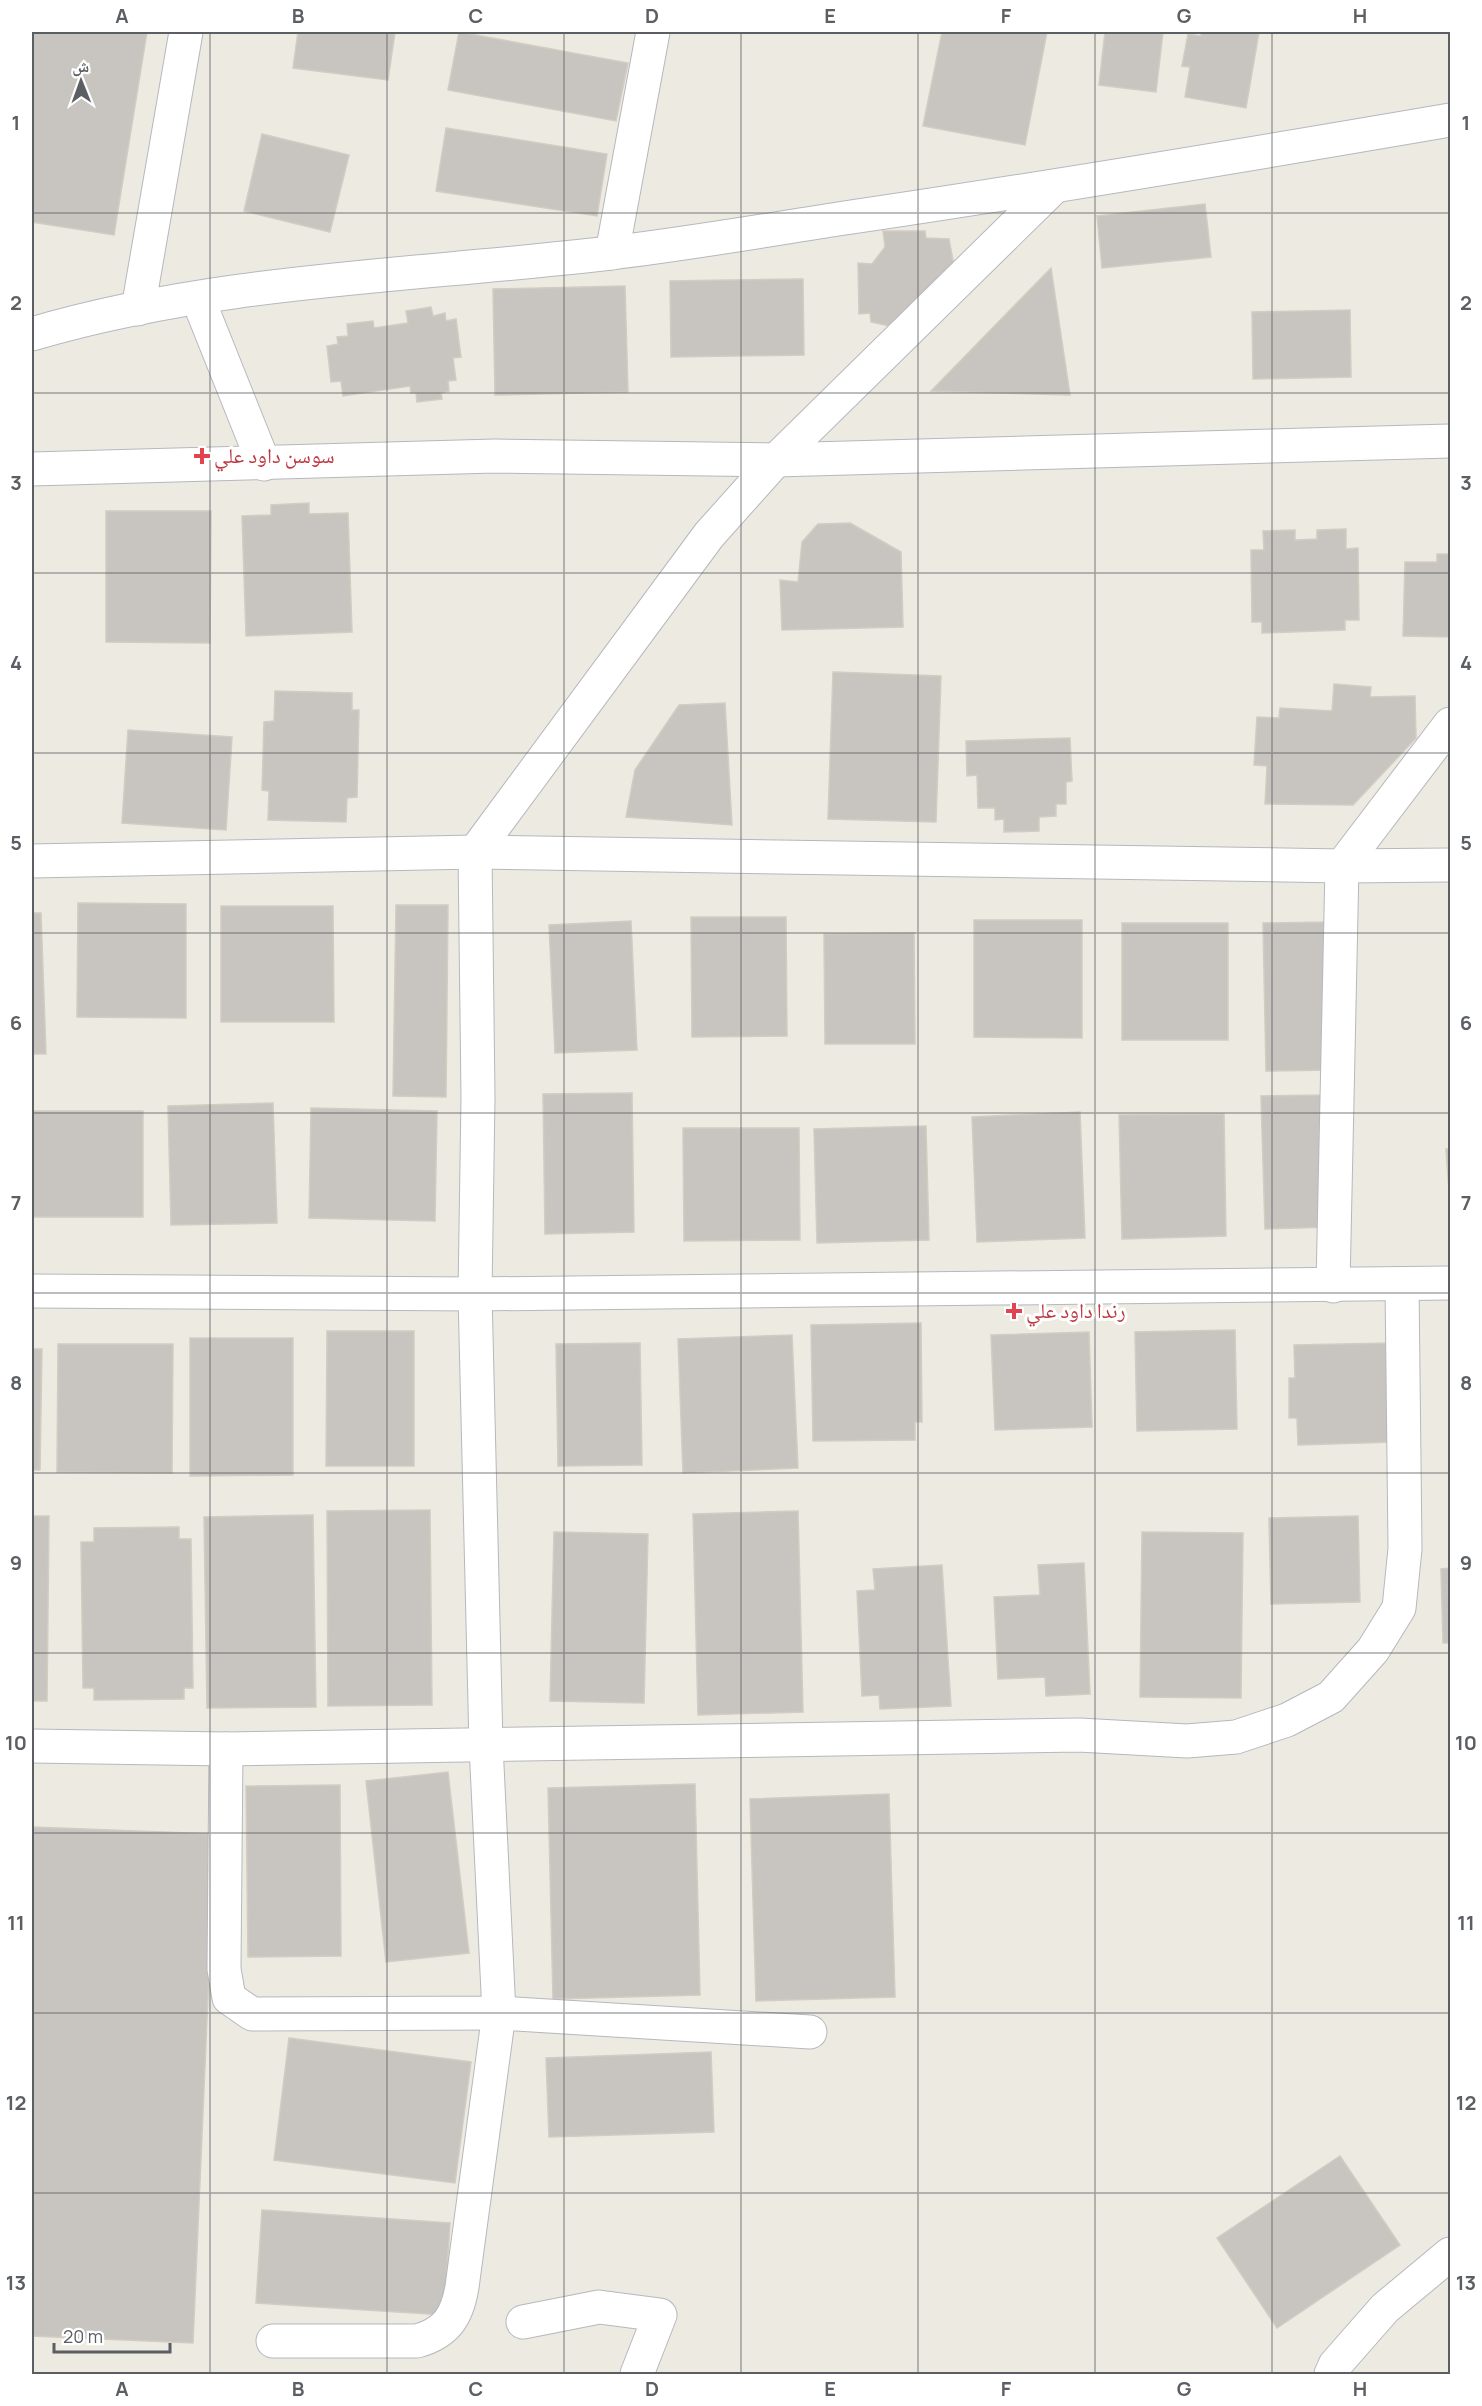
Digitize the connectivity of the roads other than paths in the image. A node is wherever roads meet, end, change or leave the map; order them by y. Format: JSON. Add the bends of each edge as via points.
{"nodes":[{"id":1,"x":186,"y":32,"type":"edge"},
{"id":2,"x":653,"y":32,"type":"edge"},
{"id":3,"x":1450,"y":120,"type":"edge"},
{"id":4,"x":1054,"y":187,"type":"junction"},
{"id":5,"x":612,"y":253,"type":"junction"},
{"id":6,"x":198,"y":299,"type":"junction"},
{"id":7,"x":138,"y":309,"type":"junction"},
{"id":8,"x":32,"y":334,"type":"edge"},
{"id":9,"x":1450,"y":441,"type":"edge"},
{"id":10,"x":776,"y":460,"type":"junction"},
{"id":11,"x":264,"y":464,"type":"junction"},
{"id":12,"x":32,"y":469,"type":"edge"},
{"id":13,"x":1450,"y":724,"type":"edge"},
{"id":14,"x":475,"y":852,"type":"junction"},
{"id":15,"x":32,"y":861,"type":"edge"},
{"id":16,"x":1450,"y":865,"type":"edge"},
{"id":17,"x":1342,"y":866,"type":"junction"},
{"id":18,"x":1450,"y":1283,"type":"edge"},
{"id":19,"x":1402,"y":1284,"type":"junction"},
{"id":20,"x":1333,"y":1286,"type":"junction"},
{"id":21,"x":32,"y":1291,"type":"edge"},
{"id":22,"x":475,"y":1294,"type":"junction"},
{"id":23,"x":486,"y":1745,"type":"junction"},
{"id":24,"x":32,"y":1746,"type":"edge"},
{"id":25,"x":226,"y":1749,"type":"junction"},
{"id":26,"x":499,"y":2013,"type":"junction"},
{"id":27,"x":810,"y":2032,"type":"dead end"},
{"id":28,"x":1450,"y":2254,"type":"edge"},
{"id":29,"x":523,"y":2322,"type":"dead end"},
{"id":30,"x":273,"y":2341,"type":"dead end"},
{"id":31,"x":637,"y":2374,"type":"edge"},
{"id":32,"x":1331,"y":2374,"type":"edge"}],
"edges":[{"from":1,"to":7,"type":"street"},
{"from":2,"to":5,"type":"street"},
{"from":3,"to":4,"type":"street"},
{"from":4,"to":5,"type":"street"},
{"from":4,"to":10,"type":"street"},
{"from":5,"to":6,"type":"street"},
{"from":6,"to":7,"type":"street"},
{"from":6,"to":11,"type":"street"},
{"from":7,"to":8,"type":"street"},
{"from":9,"to":10,"type":"street"},
{"from":10,"to":11,"type":"street","via":[[495,456]]},
{"from":10,"to":14,"type":"street","via":[[709,535]]},
{"from":11,"to":12,"type":"street"},
{"from":13,"to":17,"type":"street"},
{"from":14,"to":15,"type":"street"},
{"from":14,"to":17,"type":"street"},
{"from":14,"to":22,"type":"street"},
{"from":16,"to":17,"type":"street"},
{"from":17,"to":20,"type":"street"},
{"from":18,"to":19,"type":"street"},
{"from":19,"to":20,"type":"street"},
{"from":19,"to":23,"type":"street","via":[[1405,1549],[1399,1608],[1373,1650],[1331,1697],[1287,1720],[1236,1737],[1187,1741],[1079,1736]]},
{"from":20,"to":22,"type":"street"},
{"from":21,"to":22,"type":"street"},
{"from":22,"to":23,"type":"street"},
{"from":23,"to":25,"type":"street"},
{"from":23,"to":26,"type":"street"},
{"from":24,"to":25,"type":"street"},
{"from":25,"to":26,"type":"street","via":[[224,1969],[229,1998],[252,2014]]},
{"from":26,"to":27,"type":"street"},
{"from":26,"to":30,"type":"street","via":[[460,2296],[449,2324],[437,2334],[417,2341]]},
{"from":28,"to":32,"type":"street","via":[[1385,2308]]},
{"from":29,"to":31,"type":"street","via":[[599,2307],[660,2315]]}]}
